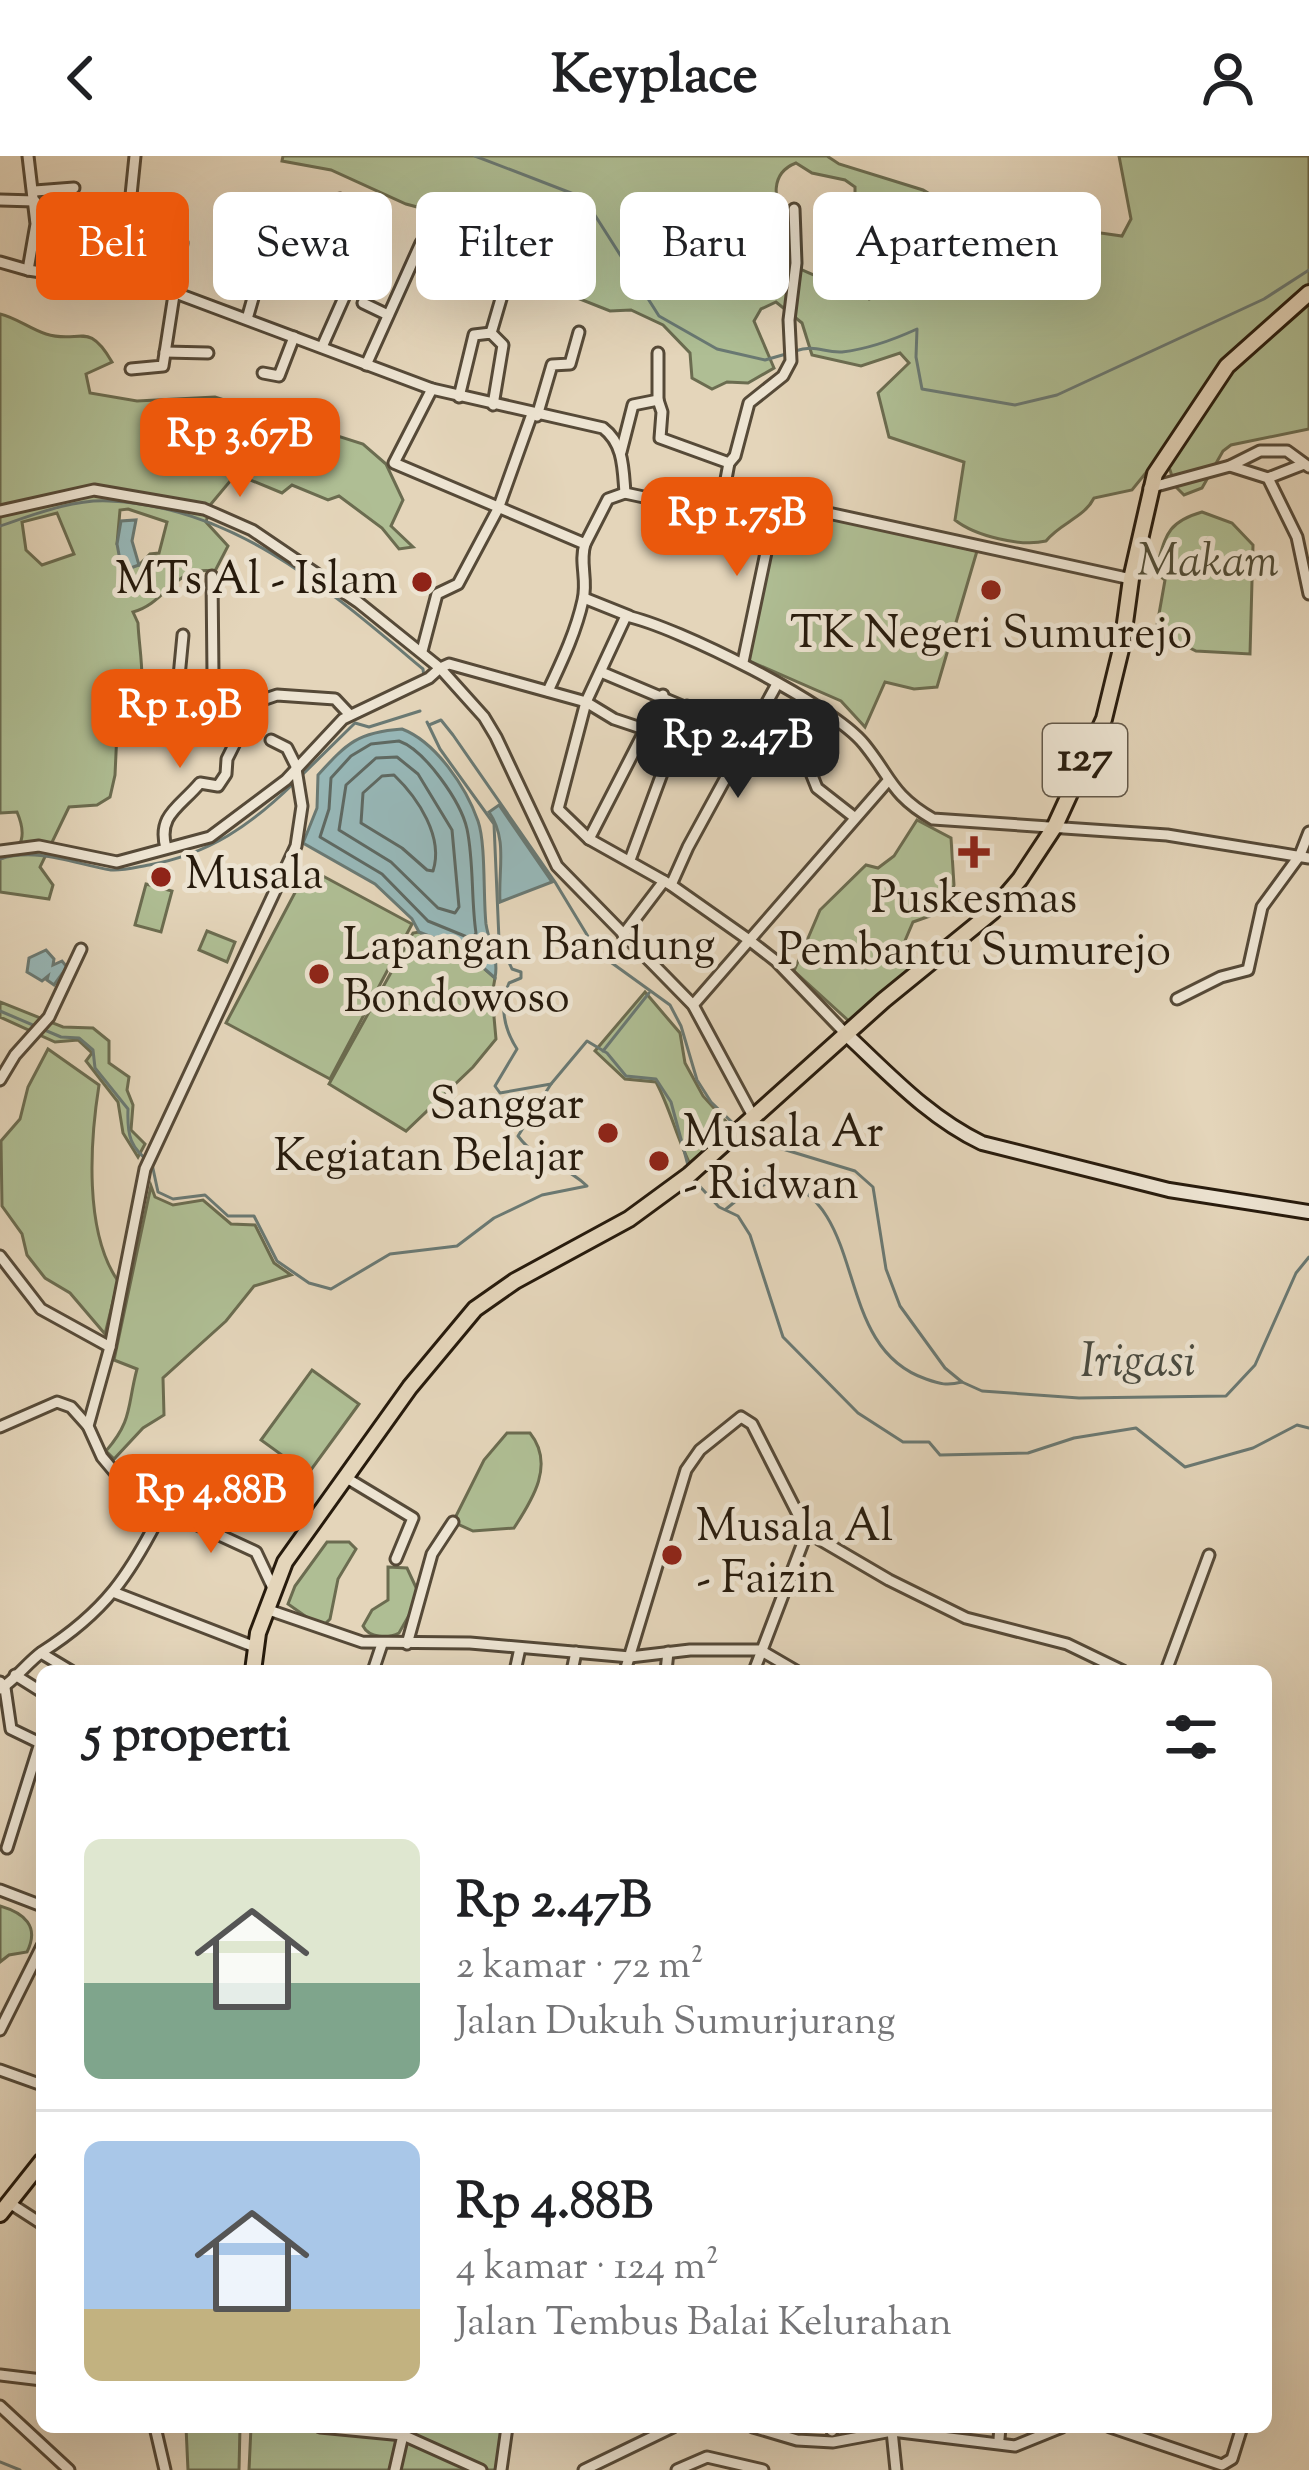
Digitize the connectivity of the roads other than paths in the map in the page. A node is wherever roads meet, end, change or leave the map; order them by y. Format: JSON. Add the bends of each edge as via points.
{"nodes":[{"id":1,"x":28,"y":156,"type":"edge"},
{"id":2,"x":135,"y":156,"type":"edge"},
{"id":3,"x":74,"y":188,"type":"dead end"},
{"id":4,"x":131,"y":192,"type":"edge"},
{"id":5,"x":35,"y":196,"type":"junction"},
{"id":6,"x":0,"y":200,"type":"edge"},
{"id":7,"x":794,"y":209,"type":"dead end"},
{"id":8,"x":416,"y":255,"type":"edge"},
{"id":9,"x":0,"y":262,"type":"edge"},
{"id":10,"x":28,"y":270,"type":"junction"},
{"id":11,"x":36,"y":271,"type":"edge"},
{"id":12,"x":1309,"y":293,"type":"edge"},
{"id":13,"x":189,"y":298,"type":"edge"},
{"id":14,"x":172,"y":300,"type":"edge"},
{"id":15,"x":252,"y":300,"type":"edge"},
{"id":16,"x":343,"y":300,"type":"edge"},
{"id":17,"x":501,"y":300,"type":"edge"},
{"id":18,"x":363,"y":303,"type":"dead end"},
{"id":19,"x":388,"y":315,"type":"junction"},
{"id":20,"x":247,"y":319,"type":"junction"},
{"id":21,"x":580,"y":332,"type":"dead end"},
{"id":22,"x":491,"y":333,"type":"junction"},
{"id":23,"x":294,"y":337,"type":"junction"},
{"id":24,"x":322,"y":346,"type":"junction"},
{"id":25,"x":165,"y":352,"type":"junction"},
{"id":26,"x":208,"y":353,"type":"dead end"},
{"id":27,"x":658,"y":353,"type":"dead end"},
{"id":28,"x":366,"y":365,"type":"junction"},
{"id":29,"x":131,"y":369,"type":"dead end"},
{"id":30,"x":263,"y":373,"type":"dead end"},
{"id":31,"x":432,"y":389,"type":"junction"},
{"id":32,"x":459,"y":397,"type":"junction"},
{"id":33,"x":658,"y":400,"type":"junction"},
{"id":34,"x":493,"y":405,"type":"junction"},
{"id":35,"x":534,"y":415,"type":"junction"},
{"id":36,"x":621,"y":452,"type":"junction"},
{"id":37,"x":729,"y":463,"type":"junction"},
{"id":38,"x":1230,"y":466,"type":"junction"},
{"id":39,"x":1306,"y":466,"type":"edge"},
{"id":40,"x":1268,"y":478,"type":"junction"},
{"id":41,"x":1149,"y":488,"type":"junction"},
{"id":42,"x":626,"y":493,"type":"junction"},
{"id":43,"x":721,"y":506,"type":"junction"},
{"id":44,"x":776,"y":506,"type":"junction"},
{"id":45,"x":498,"y":509,"type":"junction"},
{"id":46,"x":0,"y":511,"type":"edge"},
{"id":47,"x":585,"y":544,"type":"junction"},
{"id":48,"x":212,"y":576,"type":"dead end"},
{"id":49,"x":1131,"y":578,"type":"junction"},
{"id":50,"x":1309,"y":594,"type":"edge"},
{"id":51,"x":584,"y":598,"type":"junction"},
{"id":52,"x":628,"y":616,"type":"junction"},
{"id":53,"x":183,"y":635,"type":"dead end"},
{"id":54,"x":422,"y":651,"type":"junction"},
{"id":55,"x":742,"y":662,"type":"junction"},
{"id":56,"x":436,"y":664,"type":"junction"},
{"id":57,"x":601,"y":672,"type":"junction"},
{"id":58,"x":777,"y":684,"type":"junction"},
{"id":59,"x":178,"y":687,"type":"junction"},
{"id":60,"x":548,"y":691,"type":"junction"},
{"id":61,"x":208,"y":693,"type":"junction"},
{"id":62,"x":663,"y":695,"type":"junction"},
{"id":63,"x":586,"y":702,"type":"junction"},
{"id":64,"x":255,"y":703,"type":"junction"},
{"id":65,"x":687,"y":706,"type":"junction"},
{"id":66,"x":350,"y":715,"type":"junction"},
{"id":67,"x":646,"y":729,"type":"junction"},
{"id":68,"x":749,"y":734,"type":"junction"},
{"id":69,"x":142,"y":739,"type":"dead end"},
{"id":70,"x":674,"y":739,"type":"junction"},
{"id":71,"x":272,"y":740,"type":"dead end"},
{"id":72,"x":297,"y":768,"type":"junction"},
{"id":73,"x":887,"y":782,"type":"junction"},
{"id":74,"x":854,"y":817,"type":"junction"},
{"id":75,"x":1055,"y":826,"type":"junction"},
{"id":76,"x":1309,"y":832,"type":"edge"},
{"id":77,"x":589,"y":839,"type":"junction"},
{"id":78,"x":166,"y":848,"type":"junction"},
{"id":79,"x":0,"y":851,"type":"edge"},
{"id":80,"x":1304,"y":857,"type":"edge"},
{"id":81,"x":630,"y":860,"type":"junction"},
{"id":82,"x":668,"y":883,"type":"junction"},
{"id":83,"x":623,"y":935,"type":"junction"},
{"id":84,"x":749,"y":940,"type":"junction"},
{"id":85,"x":81,"y":949,"type":"dead end"},
{"id":86,"x":1177,"y":999,"type":"dead end"},
{"id":87,"x":693,"y":1006,"type":"junction"},
{"id":88,"x":846,"y":1034,"type":"junction"},
{"id":89,"x":0,"y":1080,"type":"edge"},
{"id":90,"x":754,"y":1118,"type":"junction"},
{"id":91,"x":1309,"y":1213,"type":"edge"},
{"id":92,"x":0,"y":1256,"type":"edge"},
{"id":93,"x":110,"y":1347,"type":"junction"},
{"id":94,"x":88,"y":1426,"type":"junction"},
{"id":95,"x":0,"y":1427,"type":"edge"},
{"id":96,"x":346,"y":1477,"type":"junction"},
{"id":97,"x":163,"y":1510,"type":"junction"},
{"id":98,"x":453,"y":1522,"type":"dead end"},
{"id":99,"x":807,"y":1532,"type":"junction"},
{"id":100,"x":1209,"y":1555,"type":"dead end"},
{"id":101,"x":396,"y":1559,"type":"dead end"},
{"id":102,"x":274,"y":1588,"type":"junction"},
{"id":103,"x":113,"y":1592,"type":"junction"},
{"id":104,"x":266,"y":1609,"type":"junction"},
{"id":105,"x":382,"y":1644,"type":"junction"},
{"id":106,"x":407,"y":1644,"type":"junction"},
{"id":107,"x":255,"y":1647,"type":"junction"},
{"id":108,"x":520,"y":1648,"type":"junction"},
{"id":109,"x":760,"y":1650,"type":"junction"},
{"id":110,"x":576,"y":1652,"type":"junction"},
{"id":111,"x":668,"y":1652,"type":"junction"},
{"id":112,"x":41,"y":1653,"type":"junction"},
{"id":113,"x":630,"y":1657,"type":"junction"},
{"id":114,"x":61,"y":1665,"type":"edge"},
{"id":115,"x":254,"y":1665,"type":"edge"},
{"id":116,"x":375,"y":1665,"type":"edge"},
{"id":117,"x":516,"y":1665,"type":"edge"},
{"id":118,"x":573,"y":1665,"type":"edge"},
{"id":119,"x":628,"y":1665,"type":"edge"},
{"id":120,"x":667,"y":1665,"type":"edge"},
{"id":121,"x":756,"y":1665,"type":"edge"},
{"id":122,"x":786,"y":1665,"type":"edge"},
{"id":123,"x":1111,"y":1665,"type":"edge"},
{"id":124,"x":1168,"y":1665,"type":"edge"},
{"id":125,"x":15,"y":1676,"type":"junction"},
{"id":126,"x":2,"y":1686,"type":"edge"},
{"id":127,"x":36,"y":1688,"type":"edge"},
{"id":128,"x":36,"y":1742,"type":"edge"},
{"id":129,"x":36,"y":1759,"type":"edge"},
{"id":130,"x":7,"y":1848,"type":"dead end"},
{"id":131,"x":0,"y":1889,"type":"edge"},
{"id":132,"x":36,"y":1904,"type":"edge"},
{"id":133,"x":36,"y":1958,"type":"edge"},
{"id":134,"x":0,"y":2030,"type":"edge"},
{"id":135,"x":0,"y":2071,"type":"edge"},
{"id":136,"x":36,"y":2083,"type":"edge"},
{"id":137,"x":36,"y":2168,"type":"edge"},
{"id":138,"x":4,"y":2208,"type":"edge"},
{"id":139,"x":36,"y":2221,"type":"edge"},
{"id":140,"x":0,"y":2375,"type":"edge"},
{"id":141,"x":36,"y":2379,"type":"edge"},
{"id":142,"x":0,"y":2407,"type":"edge"},
{"id":143,"x":156,"y":2433,"type":"edge"},
{"id":144,"x":382,"y":2433,"type":"edge"},
{"id":145,"x":506,"y":2433,"type":"edge"},
{"id":146,"x":661,"y":2433,"type":"edge"},
{"id":147,"x":774,"y":2433,"type":"edge"},
{"id":148,"x":886,"y":2433,"type":"edge"},
{"id":149,"x":892,"y":2433,"type":"edge"},
{"id":150,"x":901,"y":2433,"type":"edge"},
{"id":151,"x":1047,"y":2433,"type":"edge"},
{"id":152,"x":1128,"y":2433,"type":"edge"},
{"id":153,"x":1240,"y":2433,"type":"edge"},
{"id":154,"x":403,"y":2435,"type":"junction"},
{"id":155,"x":69,"y":2470,"type":"edge"},
{"id":156,"x":165,"y":2470,"type":"edge"},
{"id":157,"x":394,"y":2470,"type":"edge"},
{"id":158,"x":481,"y":2470,"type":"edge"},
{"id":159,"x":501,"y":2470,"type":"edge"},
{"id":160,"x":584,"y":2470,"type":"edge"},
{"id":161,"x":676,"y":2470,"type":"edge"},
{"id":162,"x":763,"y":2470,"type":"edge"},
{"id":163,"x":896,"y":2470,"type":"edge"}],
"edges":[{"from":1,"to":5,"type":"street"},
{"from":2,"to":4,"type":"street"},
{"from":3,"to":5,"type":"street"},
{"from":5,"to":6,"type":"street"},
{"from":5,"to":10,"type":"street"},
{"from":7,"to":37,"type":"street","via":[[790,361],[749,403]]},
{"from":8,"to":19,"type":"street"},
{"from":9,"to":10,"type":"street"},
{"from":10,"to":11,"type":"street"},
{"from":12,"to":41,"type":"main road","number":"127","via":[[1228,366]]},
{"from":13,"to":20,"type":"street"},
{"from":14,"to":25,"type":"street"},
{"from":15,"to":20,"type":"street"},
{"from":16,"to":24,"type":"street"},
{"from":17,"to":22,"type":"street"},
{"from":18,"to":19,"type":"street"},
{"from":19,"to":28,"type":"street"},
{"from":20,"to":23,"type":"street"},
{"from":21,"to":35,"type":"street","via":[[570,364],[552,365]]},
{"from":22,"to":32,"type":"street","via":[[474,335]]},
{"from":22,"to":34,"type":"street","via":[[503,345]]},
{"from":23,"to":24,"type":"street"},
{"from":23,"to":30,"type":"street","via":[[279,376]]},
{"from":24,"to":28,"type":"street"},
{"from":25,"to":26,"type":"street"},
{"from":25,"to":29,"type":"street","via":[[162,368]]},
{"from":27,"to":33,"type":"street"},
{"from":28,"to":31,"type":"street"},
{"from":31,"to":32,"type":"street"},
{"from":31,"to":45,"type":"street","via":[[394,463]]},
{"from":32,"to":34,"type":"street"},
{"from":33,"to":36,"type":"street","via":[[634,403]]},
{"from":33,"to":37,"type":"street","via":[[660,438]]},
{"from":34,"to":35,"type":"street"},
{"from":35,"to":36,"type":"street","via":[[603,428]]},
{"from":35,"to":45,"type":"street"},
{"from":36,"to":42,"type":"street"},
{"from":37,"to":43,"type":"street"},
{"from":38,"to":39,"type":"street","via":[[1276,449]]},
{"from":38,"to":40,"type":"street"},
{"from":38,"to":41,"type":"street"},
{"from":39,"to":40,"type":"street"},
{"from":40,"to":50,"type":"street","via":[[1298,537]]},
{"from":41,"to":49,"type":"main road","number":"127"},
{"from":42,"to":43,"type":"street"},
{"from":42,"to":47,"type":"street","via":[[608,499]]},
{"from":43,"to":44,"type":"street"},
{"from":44,"to":49,"type":"street"},
{"from":44,"to":55,"type":"street"},
{"from":45,"to":47,"type":"street"},
{"from":45,"to":54,"type":"street","via":[[458,584],[437,594]]},
{"from":46,"to":54,"type":"street","via":[[94,490],[204,508],[252,530]]},
{"from":47,"to":51,"type":"street"},
{"from":48,"to":61,"type":"street"},
{"from":49,"to":75,"type":"main road","number":"127","via":[[1103,719]]},
{"from":51,"to":52,"type":"street"},
{"from":51,"to":60,"type":"street"},
{"from":52,"to":55,"type":"street"},
{"from":52,"to":57,"type":"street"},
{"from":53,"to":59,"type":"street"},
{"from":54,"to":56,"type":"street"},
{"from":55,"to":58,"type":"street"},
{"from":56,"to":60,"type":"street"},
{"from":56,"to":66,"type":"street","via":[[429,678]]},
{"from":56,"to":83,"type":"street","via":[[496,737],[557,866]]},
{"from":57,"to":62,"type":"street"},
{"from":57,"to":63,"type":"street"},
{"from":58,"to":68,"type":"street"},
{"from":58,"to":73,"type":"street","via":[[863,741]]},
{"from":59,"to":61,"type":"street"},
{"from":59,"to":69,"type":"street"},
{"from":60,"to":63,"type":"street"},
{"from":61,"to":64,"type":"street"},
{"from":62,"to":65,"type":"street"},
{"from":62,"to":67,"type":"street"},
{"from":63,"to":67,"type":"street"},
{"from":63,"to":77,"type":"street","via":[[557,807]]},
{"from":64,"to":66,"type":"street","via":[[277,695],[336,699]]},
{"from":64,"to":78,"type":"street","via":[[218,786],[200,783],[164,820]]},
{"from":65,"to":68,"type":"street"},
{"from":65,"to":70,"type":"street"},
{"from":66,"to":72,"type":"street"},
{"from":67,"to":70,"type":"street"},
{"from":67,"to":77,"type":"street"},
{"from":68,"to":74,"type":"street","via":[[809,768],[818,788]]},
{"from":68,"to":82,"type":"street"},
{"from":70,"to":81,"type":"street"},
{"from":71,"to":72,"type":"street"},
{"from":72,"to":78,"type":"street","via":[[223,830]]},
{"from":72,"to":93,"type":"street","via":[[296,846],[145,1169]]},
{"from":73,"to":74,"type":"street"},
{"from":73,"to":75,"type":"street","via":[[944,822]]},
{"from":74,"to":84,"type":"street"},
{"from":75,"to":80,"type":"street"},
{"from":75,"to":88,"type":"main road","number":"127","via":[[992,912]]},
{"from":76,"to":80,"type":"street"},
{"from":77,"to":81,"type":"street"},
{"from":78,"to":79,"type":"street","via":[[117,862],[39,846]]},
{"from":80,"to":86,"type":"street","via":[[1262,907],[1248,970]]},
{"from":81,"to":82,"type":"street"},
{"from":82,"to":83,"type":"street"},
{"from":82,"to":84,"type":"street"},
{"from":83,"to":87,"type":"street"},
{"from":84,"to":87,"type":"street"},
{"from":84,"to":88,"type":"street"},
{"from":85,"to":89,"type":"street","via":[[50,1017]]},
{"from":87,"to":90,"type":"street"},
{"from":88,"to":90,"type":"main road","number":"127"},
{"from":88,"to":91,"type":"main road","via":[[925,1107],[982,1142],[1169,1190]]},
{"from":90,"to":96,"type":"main road","number":"127","via":[[629,1219],[475,1309]]},
{"from":92,"to":93,"type":"street","via":[[41,1309]]},
{"from":93,"to":94,"type":"street"},
{"from":94,"to":95,"type":"street","via":[[57,1402]]},
{"from":94,"to":97,"type":"street","via":[[128,1488]]},
{"from":96,"to":101,"type":"street","via":[[413,1518]]},
{"from":96,"to":102,"type":"main road","number":"127"},
{"from":97,"to":102,"type":"street","via":[[256,1552]]},
{"from":97,"to":103,"type":"street"},
{"from":98,"to":106,"type":"street","via":[[432,1554]]},
{"from":99,"to":109,"type":"street"},
{"from":99,"to":113,"type":"street","via":[[746,1418],[732,1422],[688,1466]]},
{"from":99,"to":123,"type":"street","via":[[966,1618],[1067,1644]]},
{"from":100,"to":124,"type":"street"},
{"from":102,"to":104,"type":"main road","number":"127"},
{"from":103,"to":107,"type":"street"},
{"from":103,"to":112,"type":"street","via":[[79,1630]]},
{"from":104,"to":105,"type":"street"},
{"from":104,"to":107,"type":"main road","number":"127"},
{"from":105,"to":106,"type":"street"},
{"from":105,"to":116,"type":"street"},
{"from":106,"to":108,"type":"street"},
{"from":107,"to":115,"type":"main road","number":"127"},
{"from":108,"to":110,"type":"street"},
{"from":108,"to":117,"type":"street"},
{"from":109,"to":111,"type":"street"},
{"from":109,"to":121,"type":"street"},
{"from":109,"to":122,"type":"street"},
{"from":110,"to":113,"type":"street"},
{"from":110,"to":118,"type":"street"},
{"from":111,"to":113,"type":"street"},
{"from":111,"to":120,"type":"street"},
{"from":112,"to":114,"type":"street"},
{"from":112,"to":125,"type":"street"},
{"from":113,"to":119,"type":"street"},
{"from":125,"to":126,"type":"street"},
{"from":125,"to":127,"type":"street"},
{"from":126,"to":128,"type":"street","via":[[11,1729]]},
{"from":129,"to":130,"type":"street"},
{"from":131,"to":132,"type":"street"},
{"from":133,"to":134,"type":"street"},
{"from":135,"to":136,"type":"street"},
{"from":137,"to":138,"type":"main road"},
{"from":138,"to":139,"type":"street"},
{"from":140,"to":141,"type":"street"},
{"from":142,"to":155,"type":"street"},
{"from":143,"to":156,"type":"street"},
{"from":144,"to":154,"type":"street"},
{"from":145,"to":159,"type":"street"},
{"from":146,"to":160,"type":"street"},
{"from":147,"to":148,"type":"street","via":[[832,2442]]},
{"from":149,"to":163,"type":"street"},
{"from":150,"to":151,"type":"street","via":[[1015,2446]]},
{"from":152,"to":153,"type":"street","via":[[1222,2465]]},
{"from":154,"to":157,"type":"street"},
{"from":154,"to":158,"type":"street"},
{"from":161,"to":162,"type":"street","via":[[706,2457]]}]}
